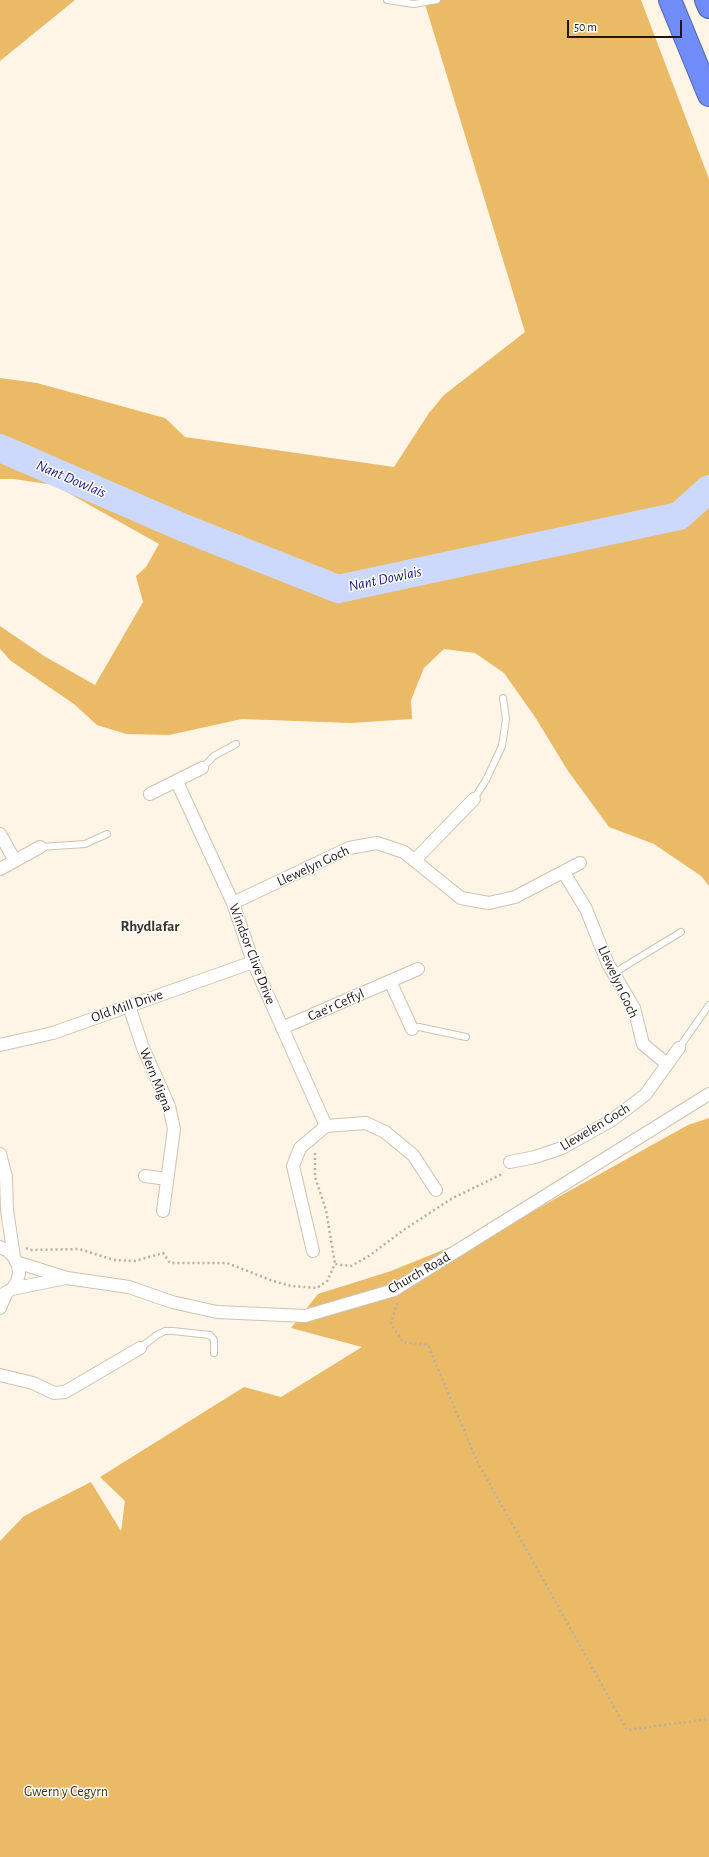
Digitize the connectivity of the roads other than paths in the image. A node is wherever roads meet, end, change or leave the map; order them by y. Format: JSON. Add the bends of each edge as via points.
{"nodes":[{"id":1,"x":387,"y":0,"type":"edge"},
{"id":2,"x":437,"y":0,"type":"edge"},
{"id":3,"x":670,"y":0,"type":"edge"},
{"id":4,"x":706,"y":0,"type":"edge"},
{"id":5,"x":709,"y":7,"type":"edge"},
{"id":6,"x":709,"y":95,"type":"edge"},
{"id":7,"x":503,"y":698,"type":"dead end"},
{"id":8,"x":236,"y":744,"type":"dead end"},
{"id":9,"x":202,"y":768,"type":"joint"},
{"id":10,"x":177,"y":782,"type":"junction"},
{"id":11,"x":150,"y":794,"type":"dead end"},
{"id":12,"x":474,"y":799,"type":"joint"},
{"id":13,"x":0,"y":834,"type":"edge"},
{"id":14,"x":107,"y":834,"type":"dead end"},
{"id":15,"x":40,"y":847,"type":"joint"},
{"id":16,"x":414,"y":860,"type":"junction"},
{"id":17,"x":15,"y":861,"type":"junction"},
{"id":18,"x":580,"y":863,"type":"dead end"},
{"id":19,"x":0,"y":869,"type":"edge"},
{"id":20,"x":564,"y":873,"type":"junction"},
{"id":21,"x":233,"y":903,"type":"junction"},
{"id":22,"x":681,"y":932,"type":"dead end"},
{"id":23,"x":253,"y":962,"type":"junction"},
{"id":24,"x":418,"y":969,"type":"dead end"},
{"id":25,"x":614,"y":973,"type":"junction"},
{"id":26,"x":390,"y":981,"type":"junction"},
{"id":27,"x":709,"y":1004,"type":"edge"},
{"id":28,"x":130,"y":1006,"type":"junction"},
{"id":29,"x":282,"y":1028,"type":"junction"},
{"id":30,"x":412,"y":1029,"type":"joint"},
{"id":31,"x":466,"y":1037,"type":"dead end"},
{"id":32,"x":0,"y":1045,"type":"edge"},
{"id":33,"x":679,"y":1048,"type":"joint"},
{"id":34,"x":667,"y":1064,"type":"junction"},
{"id":35,"x":709,"y":1094,"type":"edge"},
{"id":36,"x":326,"y":1126,"type":"junction"},
{"id":37,"x":0,"y":1154,"type":"edge"},
{"id":38,"x":510,"y":1162,"type":"road end"},
{"id":39,"x":145,"y":1176,"type":"dead end"},
{"id":40,"x":167,"y":1180,"type":"junction"},
{"id":41,"x":436,"y":1190,"type":"dead end"},
{"id":42,"x":7,"y":1210,"type":"junction"},
{"id":43,"x":162,"y":1211,"type":"dead end"},
{"id":44,"x":0,"y":1222,"type":"edge"},
{"id":45,"x":0,"y":1247,"type":"edge"},
{"id":46,"x":313,"y":1251,"type":"dead end"},
{"id":47,"x":15,"y":1259,"type":"junction"},
{"id":48,"x":67,"y":1278,"type":"junction"},
{"id":49,"x":6,"y":1293,"type":"edge"},
{"id":50,"x":0,"y":1308,"type":"edge"},
{"id":51,"x":140,"y":1348,"type":"joint"},
{"id":52,"x":214,"y":1353,"type":"dead end"},
{"id":53,"x":0,"y":1375,"type":"edge"}],
"edges":[{"from":1,"to":2,"type":"lane","via":[[414,4]]},
{"from":3,"to":6,"type":"highway"},
{"from":4,"to":5,"type":"highway"},
{"from":7,"to":12,"type":"lane","via":[[506,719],[502,746]]},
{"from":8,"to":9,"type":"lane","via":[[214,756]]},
{"from":9,"to":10,"type":"street"},
{"from":10,"to":11,"type":"street"},
{"from":10,"to":21,"type":"street","name":"Windsor Clive Drive"},
{"from":12,"to":16,"type":"street"},
{"from":13,"to":17,"type":"street"},
{"from":14,"to":15,"type":"lane","via":[[85,844]]},
{"from":15,"to":17,"type":"street"},
{"from":16,"to":20,"type":"street","name":"Llewelyn Goch","via":[[461,898],[489,902],[515,897]]},
{"from":16,"to":21,"type":"street","name":"Llewelyn Goch","via":[[404,852],[377,843],[349,848]]},
{"from":17,"to":19,"type":"street"},
{"from":18,"to":20,"type":"street","name":"Llewelyn Goch"},
{"from":20,"to":25,"type":"street","name":"Llewelyn Goch","via":[[586,909]]},
{"from":21,"to":23,"type":"street","name":"Windsor Clive Drive"},
{"from":22,"to":25,"type":"lane"},
{"from":23,"to":28,"type":"street","name":"Old Mill Drive"},
{"from":23,"to":29,"type":"street","name":"Windsor Clive Drive"},
{"from":24,"to":26,"type":"street","name":"Cae'r Ceffyl"},
{"from":25,"to":34,"type":"street","name":"Llewelyn Goch","via":[[634,1008],[643,1044]]},
{"from":26,"to":29,"type":"street","name":"Cae'r Ceffyl"},
{"from":26,"to":30,"type":"street"},
{"from":27,"to":33,"type":"lane"},
{"from":28,"to":32,"type":"street","name":"Old Mill Drive","via":[[53,1033]]},
{"from":28,"to":40,"type":"street","name":"Wern Migna","via":[[143,1048],[169,1106],[174,1129]]},
{"from":29,"to":36,"type":"street","name":"Windsor Clive Drive"},
{"from":30,"to":31,"type":"lane","via":[[419,1027]]},
{"from":33,"to":34,"type":"street","name":"Llewelen Goch"},
{"from":34,"to":38,"type":"street","name":"Llewelen Goch","via":[[645,1095],[612,1120],[562,1148],[541,1156]]},
{"from":35,"to":48,"type":"street","name":"Church Road","via":[[394,1290],[305,1316],[217,1312],[172,1302],[129,1287]]},
{"from":36,"to":41,"type":"street","via":[[366,1123],[385,1132],[413,1155]]},
{"from":36,"to":46,"type":"street","via":[[300,1148],[293,1166]]},
{"from":37,"to":42,"type":"street","via":[[6,1177]]},
{"from":39,"to":40,"type":"street"},
{"from":40,"to":43,"type":"street","name":"Wern Migna"},
{"from":42,"to":44,"type":"street"},
{"from":42,"to":47,"type":"street"},
{"from":45,"to":47,"type":"street","name":"Church Road"},
{"from":47,"to":48,"type":"street","name":"Church Road"},
{"from":47,"to":49,"type":"street","via":[[19,1273],[17,1282]]},
{"from":48,"to":49,"type":"street","name":"Church Road"},
{"from":49,"to":50,"type":"street"},
{"from":51,"to":52,"type":"lane","via":[[157,1335],[173,1330],[210,1335],[214,1340]]},
{"from":51,"to":53,"type":"street","via":[[65,1392],[54,1393],[33,1383]]}]}
